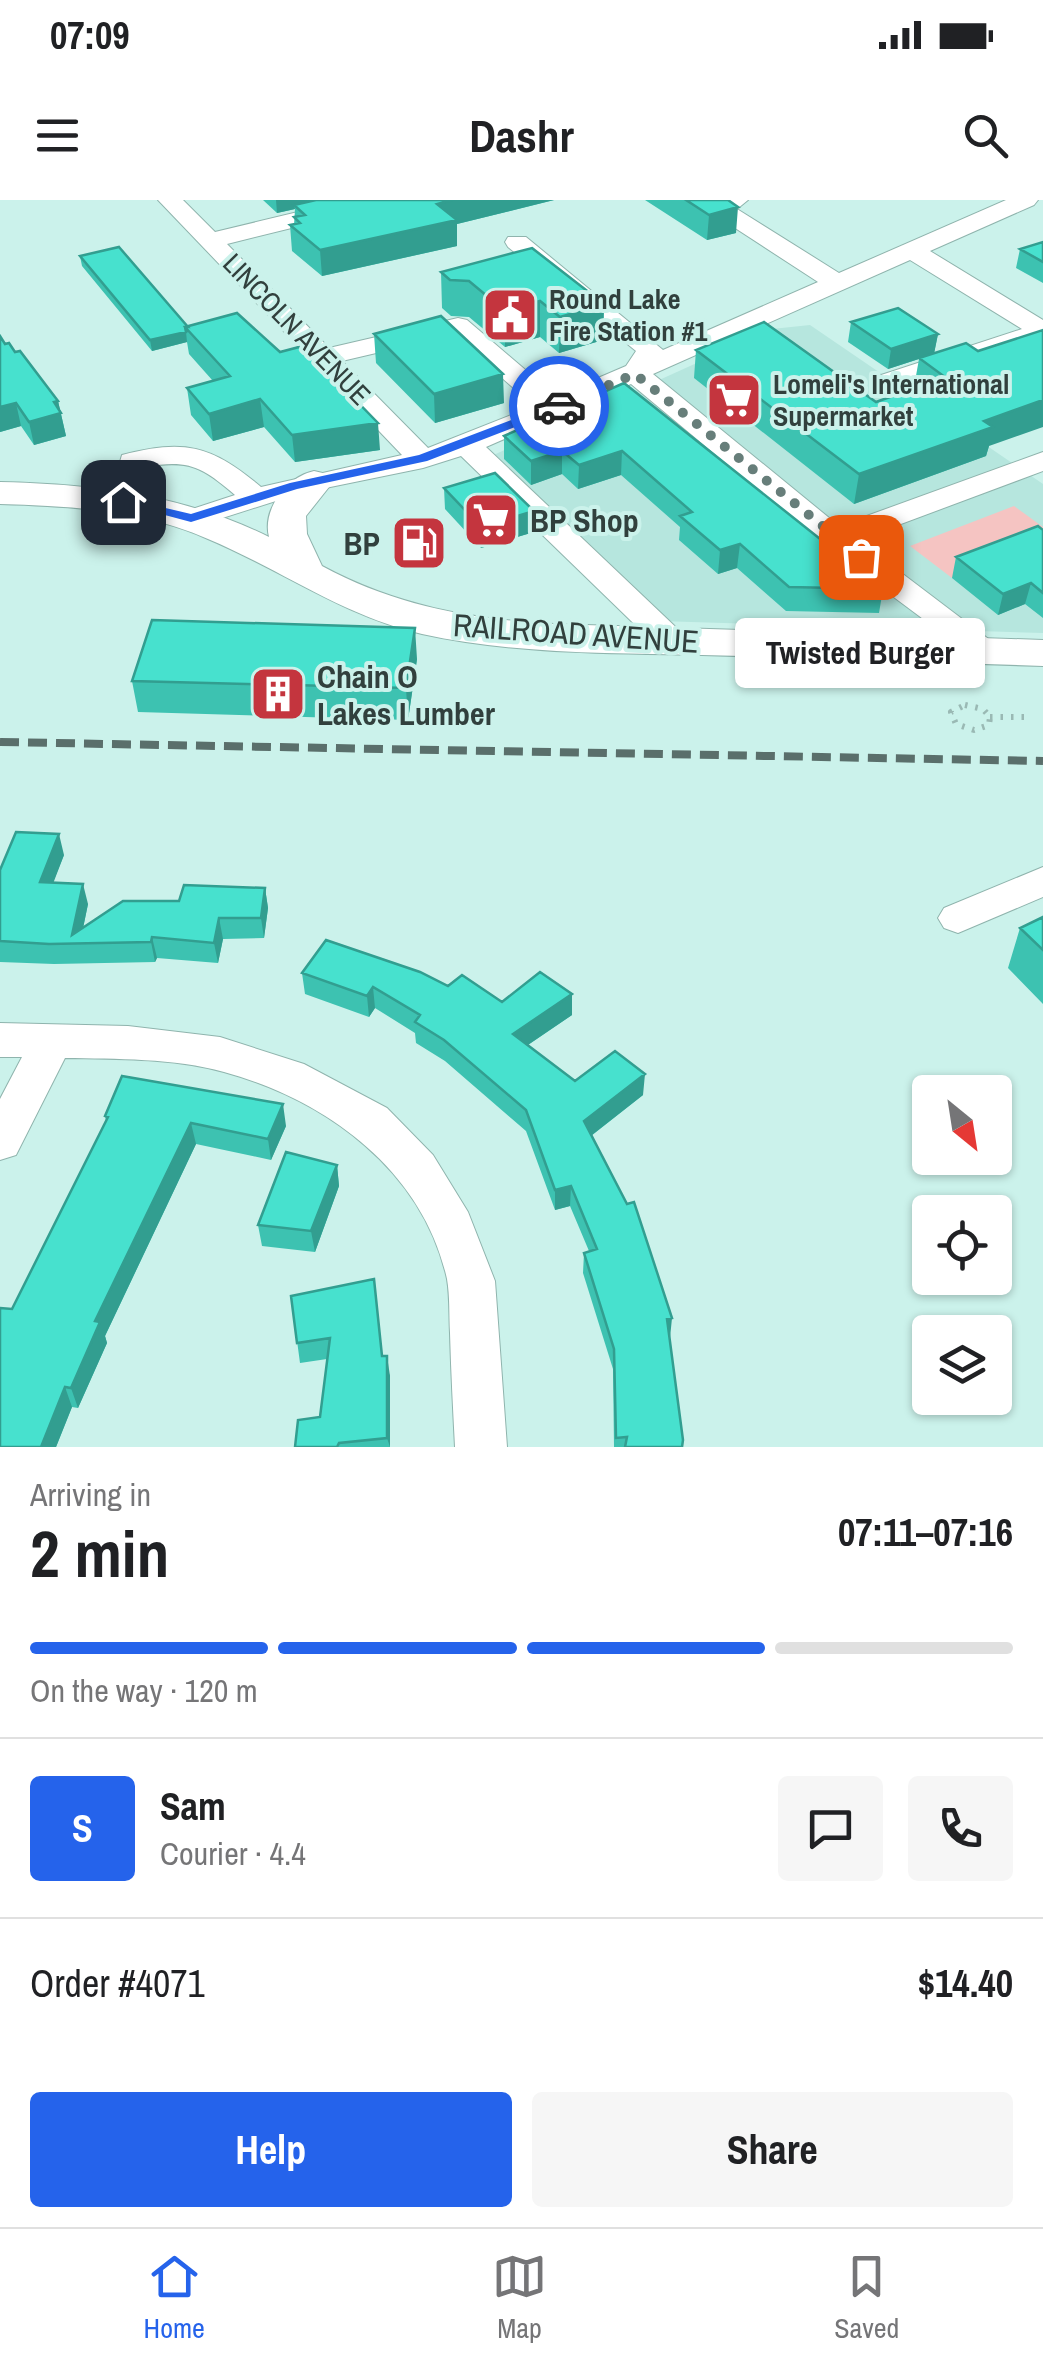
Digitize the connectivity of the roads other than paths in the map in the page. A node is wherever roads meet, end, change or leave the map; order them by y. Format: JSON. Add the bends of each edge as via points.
{"nodes":[{"id":1,"x":170,"y":200,"type":"edge"},
{"id":2,"x":378,"y":200,"type":"edge"},
{"id":3,"x":736,"y":200,"type":"edge"},
{"id":4,"x":1026,"y":200,"type":"edge"},
{"id":5,"x":210,"y":240,"type":"junction"},
{"id":6,"x":517,"y":242,"type":"dead end"},
{"id":7,"x":911,"y":250,"type":"junction"},
{"id":8,"x":837,"y":283,"type":"junction"},
{"id":9,"x":1043,"y":331,"type":"edge"},
{"id":10,"x":324,"y":357,"type":"junction"},
{"id":11,"x":635,"y":374,"type":"junction"},
{"id":12,"x":885,"y":383,"type":"dead end"},
{"id":13,"x":553,"y":408,"type":"junction"},
{"id":14,"x":445,"y":451,"type":"junction"},
{"id":15,"x":1029,"y":466,"type":"edge"},
{"id":16,"x":314,"y":482,"type":"junction"},
{"id":17,"x":1043,"y":491,"type":"edge"},
{"id":18,"x":0,"y":493,"type":"edge"},
{"id":19,"x":256,"y":498,"type":"junction"},
{"id":20,"x":123,"y":502,"type":"junction"},
{"id":21,"x":191,"y":518,"type":"junction"},
{"id":22,"x":835,"y":538,"type":"junction"},
{"id":23,"x":566,"y":565,"type":"dead end"},
{"id":24,"x":306,"y":575,"type":"junction"},
{"id":25,"x":671,"y":641,"type":"junction"},
{"id":26,"x":986,"y":650,"type":"junction"},
{"id":27,"x":1043,"y":653,"type":"edge"},
{"id":28,"x":1034,"y":704,"type":"edge"},
{"id":29,"x":1043,"y":881,"type":"edge"},
{"id":30,"x":958,"y":918,"type":"dead end"},
{"id":31,"x":0,"y":1040,"type":"edge"},
{"id":32,"x":52,"y":1041,"type":"junction"},
{"id":33,"x":0,"y":1142,"type":"edge"},
{"id":34,"x":481,"y":1447,"type":"edge"}],
"edges":[{"from":1,"to":5,"type":"street","name":"LINCOLN AVENUE"},
{"from":2,"to":5,"type":"street"},
{"from":3,"to":8,"type":"street","via":[[720,208]]},
{"from":4,"to":7,"type":"street"},
{"from":5,"to":10,"type":"street","name":"LINCOLN AVENUE"},
{"from":6,"to":11,"type":"street","via":[[650,349]]},
{"from":7,"to":8,"type":"street"},
{"from":7,"to":9,"type":"street"},
{"from":8,"to":11,"type":"street"},
{"from":9,"to":12,"type":"street"},
{"from":10,"to":13,"type":"street","via":[[458,326]]},
{"from":10,"to":14,"type":"street","name":"LINCOLN AVENUE"},
{"from":11,"to":13,"type":"street"},
{"from":11,"to":22,"type":"street"},
{"from":13,"to":14,"type":"street"},
{"from":14,"to":16,"type":"street"},
{"from":14,"to":23,"type":"street"},
{"from":14,"to":25,"type":"street"},
{"from":15,"to":17,"type":"street"},
{"from":15,"to":22,"type":"street"},
{"from":16,"to":19,"type":"street"},
{"from":16,"to":24,"type":"main road","via":[[286,509],[284,525]]},
{"from":18,"to":20,"type":"main road","name":"RAILROAD AVENUE"},
{"from":19,"to":20,"type":"street","via":[[191,452],[132,461]]},
{"from":19,"to":21,"type":"street"},
{"from":20,"to":21,"type":"main road","name":"RAILROAD AVENUE"},
{"from":21,"to":24,"type":"main road","name":"RAILROAD AVENUE"},
{"from":22,"to":26,"type":"street"},
{"from":24,"to":25,"type":"main road","name":"RAILROAD AVENUE","via":[[344,597],[424,621],[550,638]]},
{"from":25,"to":26,"type":"main road","name":"RAILROAD AVENUE"},
{"from":26,"to":27,"type":"main road","name":"RAILROAD AVENUE"},
{"from":26,"to":28,"type":"main road"},
{"from":29,"to":30,"type":"street"},
{"from":31,"to":32,"type":"street"},
{"from":32,"to":33,"type":"street"},
{"from":32,"to":34,"type":"street","via":[[220,1054],[289,1076],[372,1121],[417,1168],[452,1226],[471,1281]]}]}
